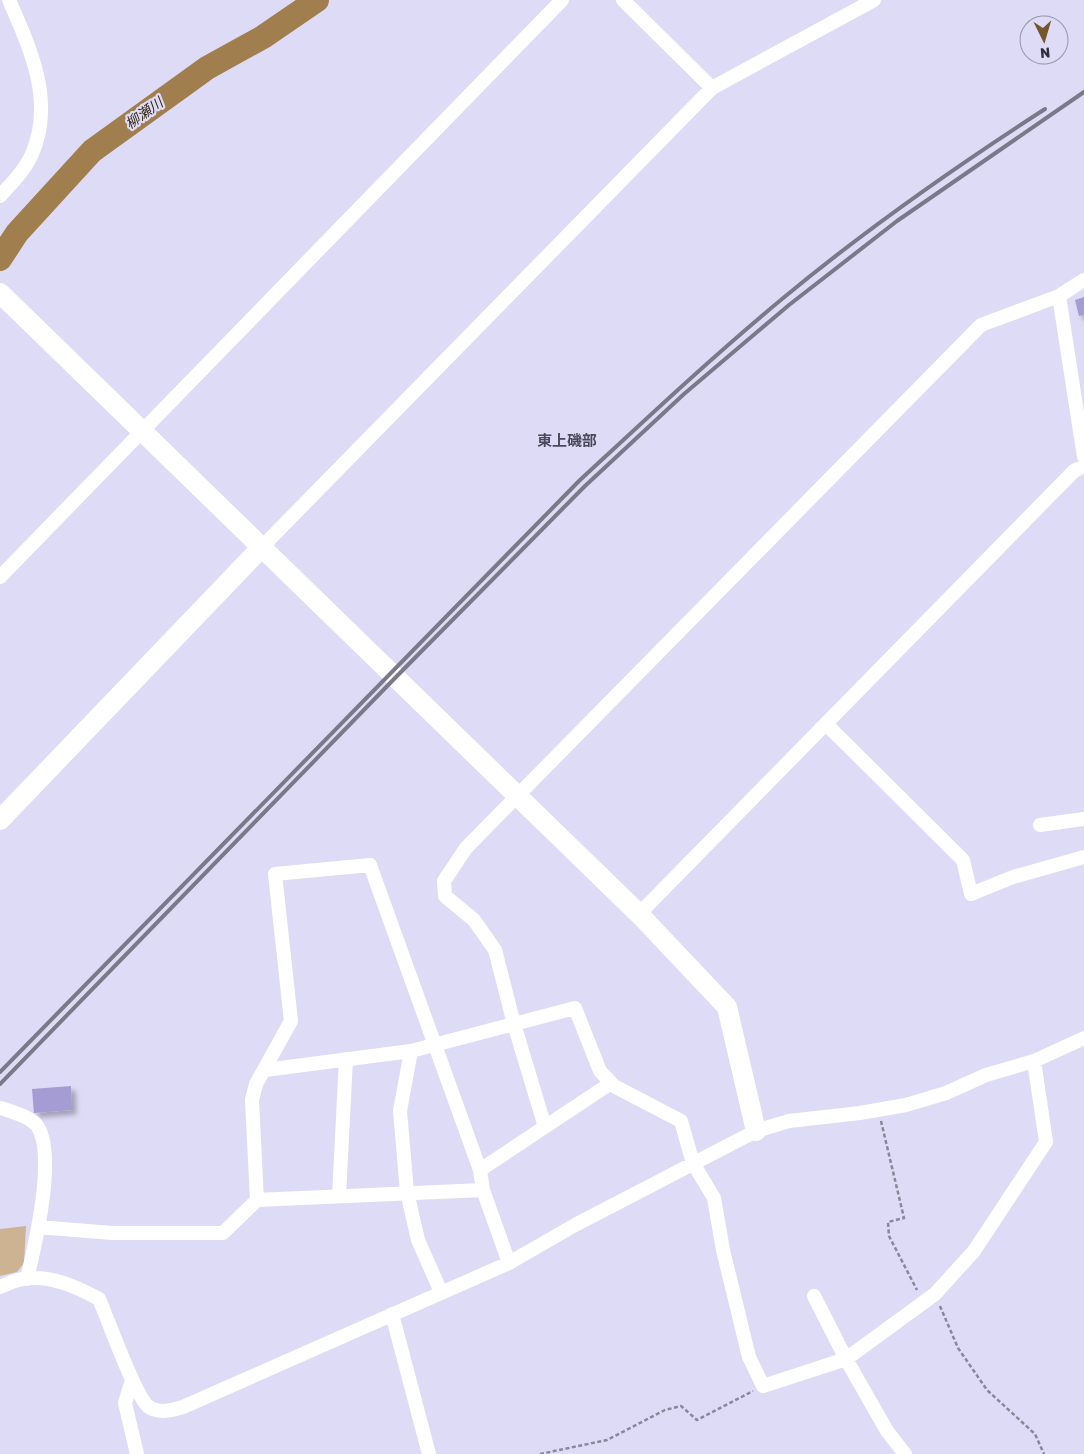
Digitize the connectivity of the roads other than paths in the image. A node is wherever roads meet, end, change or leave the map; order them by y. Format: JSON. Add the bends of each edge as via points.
{"nodes":[{"id":1,"x":9,"y":0,"type":"edge"},
{"id":2,"x":562,"y":0,"type":"edge"},
{"id":3,"x":623,"y":0,"type":"edge"},
{"id":4,"x":874,"y":0,"type":"edge"},
{"id":5,"x":712,"y":88,"type":"junction"},
{"id":6,"x":0,"y":196,"type":"edge"},
{"id":7,"x":1084,"y":280,"type":"edge"},
{"id":8,"x":0,"y":293,"type":"edge"},
{"id":9,"x":1059,"y":296,"type":"junction"},
{"id":10,"x":142,"y":431,"type":"junction"},
{"id":11,"x":1084,"y":457,"type":"edge"},
{"id":12,"x":1084,"y":466,"type":"edge"},
{"id":13,"x":261,"y":548,"type":"junction"},
{"id":14,"x":0,"y":577,"type":"edge"},
{"id":15,"x":826,"y":724,"type":"junction"},
{"id":16,"x":517,"y":796,"type":"junction"},
{"id":17,"x":1084,"y":819,"type":"edge"},
{"id":18,"x":0,"y":820,"type":"edge"},
{"id":19,"x":1040,"y":825,"type":"dead end"},
{"id":20,"x":1084,"y":857,"type":"edge"},
{"id":21,"x":639,"y":914,"type":"junction"},
{"id":22,"x":514,"y":1024,"type":"junction"},
{"id":23,"x":1084,"y":1038,"type":"edge"},
{"id":24,"x":436,"y":1046,"type":"junction"},
{"id":25,"x":411,"y":1051,"type":"junction"},
{"id":26,"x":346,"y":1059,"type":"junction"},
{"id":27,"x":1034,"y":1061,"type":"junction"},
{"id":28,"x":265,"y":1070,"type":"junction"},
{"id":29,"x":611,"y":1083,"type":"junction"},
{"id":30,"x":1,"y":1108,"type":"dead end"},
{"id":31,"x":545,"y":1127,"type":"junction"},
{"id":32,"x":756,"y":1131,"type":"junction"},
{"id":33,"x":693,"y":1163,"type":"junction"},
{"id":34,"x":480,"y":1170,"type":"junction"},
{"id":35,"x":484,"y":1190,"type":"junction"},
{"id":36,"x":407,"y":1192,"type":"junction"},
{"id":37,"x":338,"y":1196,"type":"junction"},
{"id":38,"x":257,"y":1200,"type":"junction"},
{"id":39,"x":38,"y":1227,"type":"junction"},
{"id":40,"x":509,"y":1263,"type":"junction"},
{"id":41,"x":27,"y":1279,"type":"junction"},
{"id":42,"x":0,"y":1287,"type":"edge"},
{"id":43,"x":441,"y":1292,"type":"junction"},
{"id":44,"x":814,"y":1296,"type":"dead end"},
{"id":45,"x":392,"y":1314,"type":"junction"},
{"id":46,"x":846,"y":1359,"type":"junction"},
{"id":47,"x":132,"y":1380,"type":"junction"},
{"id":48,"x":135,"y":1454,"type":"edge"},
{"id":49,"x":429,"y":1454,"type":"edge"},
{"id":50,"x":905,"y":1454,"type":"edge"}],
"edges":[{"from":1,"to":6,"type":"street","via":[[38,74],[42,109],[32,154]]},
{"from":2,"to":10,"type":"street"},
{"from":3,"to":5,"type":"street"},
{"from":4,"to":5,"type":"street"},
{"from":5,"to":13,"type":"street"},
{"from":7,"to":9,"type":"street"},
{"from":8,"to":10,"type":"street"},
{"from":9,"to":11,"type":"street"},
{"from":9,"to":16,"type":"street","via":[[981,326]]},
{"from":10,"to":13,"type":"street"},
{"from":10,"to":14,"type":"street"},
{"from":12,"to":15,"type":"street","via":[[1074,471]]},
{"from":13,"to":16,"type":"street"},
{"from":13,"to":18,"type":"street"},
{"from":15,"to":20,"type":"street","via":[[963,860],[971,894],[1013,877]]},
{"from":15,"to":21,"type":"street"},
{"from":16,"to":21,"type":"street"},
{"from":16,"to":22,"type":"street","via":[[466,848],[444,881],[445,896],[474,920],[495,950]]},
{"from":17,"to":19,"type":"street"},
{"from":21,"to":32,"type":"street","via":[[727,1007]]},
{"from":22,"to":24,"type":"street"},
{"from":22,"to":29,"type":"street","via":[[574,1008],[600,1071]]},
{"from":22,"to":31,"type":"street"},
{"from":23,"to":27,"type":"street"},
{"from":24,"to":25,"type":"street"},
{"from":24,"to":28,"type":"street","via":[[370,865],[275,874],[292,1021]]},
{"from":24,"to":34,"type":"street"},
{"from":25,"to":26,"type":"street"},
{"from":25,"to":36,"type":"street","via":[[400,1111]]},
{"from":26,"to":28,"type":"street"},
{"from":26,"to":37,"type":"street"},
{"from":27,"to":32,"type":"street","via":[[906,1105],[789,1121]]},
{"from":27,"to":46,"type":"street","via":[[1046,1142],[974,1250],[935,1294]]},
{"from":28,"to":38,"type":"street","via":[[256,1084],[252,1100]]},
{"from":29,"to":31,"type":"street"},
{"from":29,"to":33,"type":"street","via":[[681,1121]]},
{"from":30,"to":39,"type":"street","via":[[38,1126],[45,1144],[46,1162]]},
{"from":31,"to":34,"type":"street"},
{"from":32,"to":33,"type":"street"},
{"from":33,"to":40,"type":"street"},
{"from":33,"to":46,"type":"street","via":[[714,1198],[749,1357],[763,1386]]},
{"from":34,"to":35,"type":"street"},
{"from":35,"to":36,"type":"street"},
{"from":35,"to":40,"type":"street"},
{"from":36,"to":37,"type":"street"},
{"from":36,"to":43,"type":"street","via":[[418,1240]]},
{"from":37,"to":38,"type":"street"},
{"from":38,"to":39,"type":"street","via":[[223,1233],[112,1233]]},
{"from":39,"to":41,"type":"street"},
{"from":40,"to":43,"type":"street"},
{"from":41,"to":42,"type":"street"},
{"from":41,"to":47,"type":"street","via":[[45,1279],[77,1288],[99,1299]]},
{"from":43,"to":45,"type":"street"},
{"from":44,"to":46,"type":"street"},
{"from":45,"to":47,"type":"street","via":[[183,1407],[166,1411],[150,1408],[137,1394]]},
{"from":45,"to":49,"type":"street"},
{"from":46,"to":50,"type":"street","via":[[887,1431]]},
{"from":47,"to":48,"type":"street","via":[[126,1403]]}]}
